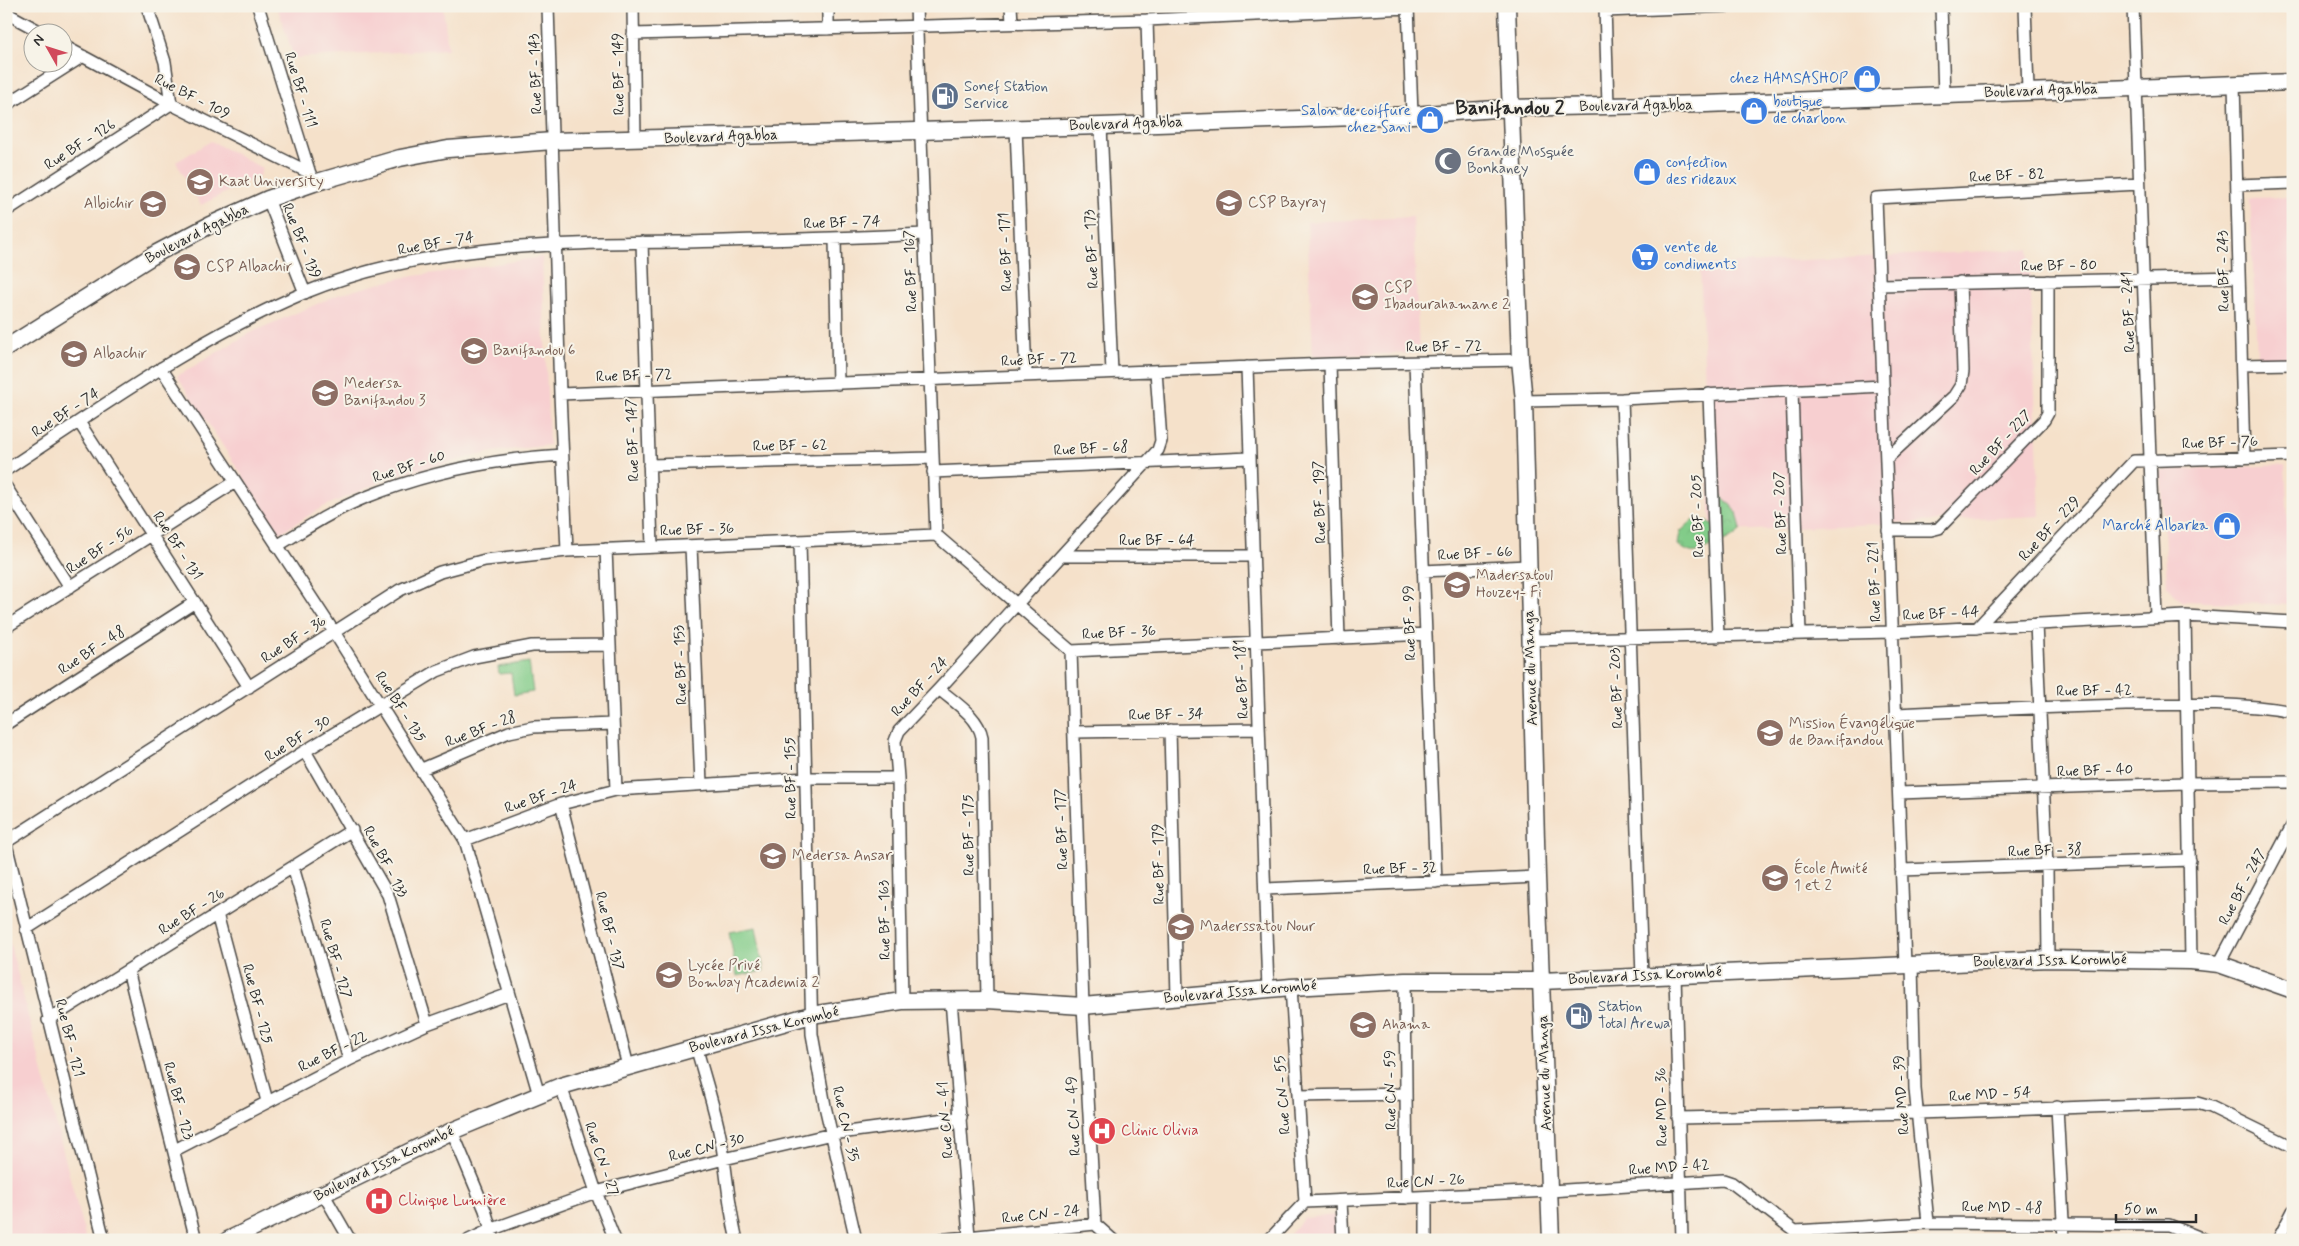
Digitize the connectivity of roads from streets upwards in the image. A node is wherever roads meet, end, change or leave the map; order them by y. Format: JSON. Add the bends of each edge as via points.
{"nodes":[{"id":1,"x":147,"y":6,"type":"edge"},
{"id":2,"x":258,"y":6,"type":"edge"},
{"id":3,"x":548,"y":6,"type":"edge"},
{"id":4,"x":632,"y":6,"type":"edge"},
{"id":5,"x":828,"y":6,"type":"edge"},
{"id":6,"x":916,"y":6,"type":"edge"},
{"id":7,"x":1011,"y":6,"type":"edge"},
{"id":8,"x":1507,"y":6,"type":"edge"},
{"id":9,"x":1733,"y":6,"type":"edge"},
{"id":10,"x":1941,"y":6,"type":"edge"},
{"id":11,"x":2025,"y":6,"type":"edge"},
{"id":12,"x":2132,"y":6,"type":"edge"},
{"id":13,"x":1408,"y":7,"type":"edge"},
{"id":14,"x":1605,"y":8,"type":"edge"},
{"id":15,"x":1320,"y":10,"type":"edge"},
{"id":16,"x":6,"y":12,"type":"edge"},
{"id":17,"x":1147,"y":20,"type":"junction"},
{"id":18,"x":24,"y":22,"type":"edge"},
{"id":19,"x":1012,"y":23,"type":"junction"},
{"id":20,"x":917,"y":26,"type":"junction"},
{"id":21,"x":828,"y":29,"type":"junction"},
{"id":22,"x":633,"y":34,"type":"junction"},
{"id":23,"x":72,"y":50,"type":"edge"},
{"id":24,"x":83,"y":56,"type":"junction"},
{"id":25,"x":2293,"y":82,"type":"edge"},
{"id":26,"x":2234,"y":84,"type":"junction"},
{"id":27,"x":2136,"y":88,"type":"junction"},
{"id":28,"x":2028,"y":90,"type":"junction"},
{"id":29,"x":1944,"y":95,"type":"junction"},
{"id":30,"x":171,"y":104,"type":"junction"},
{"id":31,"x":6,"y":105,"type":"edge"},
{"id":32,"x":1608,"y":106,"type":"junction"},
{"id":33,"x":1510,"y":108,"type":"junction"},
{"id":34,"x":1412,"y":115,"type":"junction"},
{"id":35,"x":1150,"y":124,"type":"junction"},
{"id":36,"x":1101,"y":126,"type":"junction"},
{"id":37,"x":1016,"y":128,"type":"junction"},
{"id":38,"x":920,"y":130,"type":"junction"},
{"id":39,"x":635,"y":140,"type":"junction"},
{"id":40,"x":553,"y":141,"type":"junction"},
{"id":41,"x":312,"y":178,"type":"junction"},
{"id":42,"x":2293,"y":183,"type":"edge"},
{"id":43,"x":2139,"y":184,"type":"junction"},
{"id":44,"x":2237,"y":185,"type":"junction"},
{"id":45,"x":1876,"y":198,"type":"joint"},
{"id":46,"x":268,"y":199,"type":"junction"},
{"id":47,"x":6,"y":211,"type":"edge"},
{"id":48,"x":924,"y":234,"type":"junction"},
{"id":49,"x":835,"y":239,"type":"junction"},
{"id":50,"x":642,"y":242,"type":"junction"},
{"id":51,"x":556,"y":243,"type":"junction"},
{"id":52,"x":2239,"y":277,"type":"junction"},
{"id":53,"x":2143,"y":279,"type":"junction"},
{"id":54,"x":2048,"y":281,"type":"junction"},
{"id":55,"x":1960,"y":282,"type":"junction"},
{"id":56,"x":1879,"y":285,"type":"junction"},
{"id":57,"x":305,"y":293,"type":"junction"},
{"id":58,"x":6,"y":348,"type":"edge"},
{"id":59,"x":1520,"y":360,"type":"junction"},
{"id":60,"x":1415,"y":362,"type":"junction"},
{"id":61,"x":1330,"y":364,"type":"junction"},
{"id":62,"x":2293,"y":364,"type":"edge"},
{"id":63,"x":2242,"y":365,"type":"junction"},
{"id":64,"x":1247,"y":367,"type":"junction"},
{"id":65,"x":161,"y":368,"type":"junction"},
{"id":66,"x":1156,"y":371,"type":"junction"},
{"id":67,"x":1112,"y":372,"type":"junction"},
{"id":68,"x":1026,"y":376,"type":"junction"},
{"id":69,"x":930,"y":380,"type":"junction"},
{"id":70,"x":838,"y":384,"type":"junction"},
{"id":71,"x":1883,"y":386,"type":"junction"},
{"id":72,"x":646,"y":390,"type":"junction"},
{"id":73,"x":1792,"y":390,"type":"junction"},
{"id":74,"x":560,"y":394,"type":"junction"},
{"id":75,"x":1709,"y":394,"type":"junction"},
{"id":76,"x":1622,"y":399,"type":"junction"},
{"id":77,"x":1524,"y":401,"type":"junction"},
{"id":78,"x":79,"y":422,"type":"junction"},
{"id":79,"x":562,"y":455,"type":"junction"},
{"id":80,"x":2293,"y":456,"type":"edge"},
{"id":81,"x":932,"y":458,"type":"junction"},
{"id":82,"x":1250,"y":458,"type":"junction"},
{"id":83,"x":2244,"y":458,"type":"junction"},
{"id":84,"x":1886,"y":460,"type":"junction"},
{"id":85,"x":2149,"y":460,"type":"junction"},
{"id":86,"x":1150,"y":461,"type":"junction"},
{"id":87,"x":649,"y":465,"type":"junction"},
{"id":88,"x":6,"y":470,"type":"edge"},
{"id":89,"x":933,"y":472,"type":"junction"},
{"id":90,"x":235,"y":482,"type":"junction"},
{"id":91,"x":6,"y":487,"type":"edge"},
{"id":92,"x":1888,"y":530,"type":"junction"},
{"id":93,"x":151,"y":535,"type":"junction"},
{"id":94,"x":936,"y":535,"type":"junction"},
{"id":95,"x":800,"y":541,"type":"junction"},
{"id":96,"x":277,"y":546,"type":"junction"},
{"id":97,"x":691,"y":546,"type":"junction"},
{"id":98,"x":652,"y":547,"type":"junction"},
{"id":99,"x":606,"y":550,"type":"junction"},
{"id":100,"x":567,"y":551,"type":"junction"},
{"id":101,"x":1061,"y":556,"type":"junction"},
{"id":102,"x":1253,"y":556,"type":"junction"},
{"id":103,"x":1528,"y":566,"type":"junction"},
{"id":104,"x":1423,"y":571,"type":"junction"},
{"id":105,"x":70,"y":587,"type":"junction"},
{"id":106,"x":195,"y":602,"type":"junction"},
{"id":107,"x":1017,"y":604,"type":"junction"},
{"id":108,"x":2185,"y":616,"type":"junction"},
{"id":109,"x":2156,"y":617,"type":"junction"},
{"id":110,"x":2293,"y":622,"type":"edge"},
{"id":111,"x":2036,"y":624,"type":"junction"},
{"id":112,"x":6,"y":628,"type":"edge"},
{"id":113,"x":1977,"y":628,"type":"junction"},
{"id":114,"x":334,"y":632,"type":"junction"},
{"id":115,"x":1892,"y":632,"type":"junction"},
{"id":116,"x":1426,"y":634,"type":"junction"},
{"id":117,"x":1800,"y":634,"type":"junction"},
{"id":118,"x":1718,"y":637,"type":"junction"},
{"id":119,"x":1630,"y":638,"type":"junction"},
{"id":120,"x":1340,"y":639,"type":"junction"},
{"id":121,"x":1530,"y":640,"type":"junction"},
{"id":122,"x":1255,"y":642,"type":"junction"},
{"id":123,"x":610,"y":645,"type":"junction"},
{"id":124,"x":1071,"y":650,"type":"junction"},
{"id":125,"x":248,"y":687,"type":"junction"},
{"id":126,"x":939,"y":689,"type":"junction"},
{"id":127,"x":2185,"y":704,"type":"junction"},
{"id":128,"x":381,"y":705,"type":"junction"},
{"id":129,"x":2041,"y":707,"type":"junction"},
{"id":130,"x":2293,"y":712,"type":"edge"},
{"id":131,"x":1896,"y":714,"type":"junction"},
{"id":132,"x":6,"y":724,"type":"edge"},
{"id":133,"x":613,"y":724,"type":"junction"},
{"id":134,"x":1259,"y":729,"type":"junction"},
{"id":135,"x":1170,"y":730,"type":"junction"},
{"id":136,"x":1074,"y":732,"type":"junction"},
{"id":137,"x":305,"y":751,"type":"junction"},
{"id":138,"x":422,"y":770,"type":"junction"},
{"id":139,"x":806,"y":778,"type":"junction"},
{"id":140,"x":898,"y":778,"type":"junction"},
{"id":141,"x":2293,"y":782,"type":"edge"},
{"id":142,"x":2186,"y":783,"type":"junction"},
{"id":143,"x":701,"y":784,"type":"junction"},
{"id":144,"x":2044,"y":787,"type":"junction"},
{"id":145,"x":616,"y":790,"type":"junction"},
{"id":146,"x":1898,"y":793,"type":"junction"},
{"id":147,"x":561,"y":804,"type":"junction"},
{"id":148,"x":2293,"y":824,"type":"edge"},
{"id":149,"x":352,"y":830,"type":"junction"},
{"id":150,"x":465,"y":840,"type":"junction"},
{"id":151,"x":6,"y":843,"type":"edge"},
{"id":152,"x":2190,"y":860,"type":"junction"},
{"id":153,"x":293,"y":867,"type":"junction"},
{"id":154,"x":2047,"y":867,"type":"junction"},
{"id":155,"x":1901,"y":870,"type":"junction"},
{"id":156,"x":1537,"y":877,"type":"junction"},
{"id":157,"x":1436,"y":882,"type":"junction"},
{"id":158,"x":1265,"y":889,"type":"junction"},
{"id":159,"x":217,"y":914,"type":"junction"},
{"id":160,"x":26,"y":929,"type":"junction"},
{"id":161,"x":2048,"y":959,"type":"junction"},
{"id":162,"x":2191,"y":961,"type":"junction"},
{"id":163,"x":2219,"y":964,"type":"junction"},
{"id":164,"x":1909,"y":965,"type":"junction"},
{"id":165,"x":128,"y":970,"type":"junction"},
{"id":166,"x":1675,"y":974,"type":"junction"},
{"id":167,"x":1642,"y":977,"type":"junction"},
{"id":168,"x":1541,"y":981,"type":"junction"},
{"id":169,"x":1405,"y":982,"type":"junction"},
{"id":170,"x":1291,"y":987,"type":"junction"},
{"id":171,"x":1268,"y":990,"type":"junction"},
{"id":172,"x":2293,"y":990,"type":"edge"},
{"id":173,"x":509,"y":994,"type":"junction"},
{"id":174,"x":1177,"y":997,"type":"junction"},
{"id":175,"x":951,"y":999,"type":"junction"},
{"id":176,"x":987,"y":1000,"type":"junction"},
{"id":177,"x":902,"y":1001,"type":"junction"},
{"id":178,"x":1083,"y":1006,"type":"junction"},
{"id":179,"x":811,"y":1015,"type":"junction"},
{"id":180,"x":48,"y":1020,"type":"junction"},
{"id":181,"x":427,"y":1024,"type":"junction"},
{"id":182,"x":696,"y":1046,"type":"junction"},
{"id":183,"x":349,"y":1060,"type":"junction"},
{"id":184,"x":628,"y":1066,"type":"junction"},
{"id":185,"x":561,"y":1086,"type":"junction"},
{"id":186,"x":1406,"y":1094,"type":"junction"},
{"id":187,"x":539,"y":1096,"type":"junction"},
{"id":188,"x":1298,"y":1096,"type":"junction"},
{"id":189,"x":267,"y":1101,"type":"junction"},
{"id":190,"x":2057,"y":1107,"type":"junction"},
{"id":191,"x":1918,"y":1113,"type":"junction"},
{"id":192,"x":961,"y":1117,"type":"junction"},
{"id":193,"x":1678,"y":1118,"type":"junction"},
{"id":194,"x":452,"y":1131,"type":"junction"},
{"id":195,"x":832,"y":1134,"type":"junction"},
{"id":196,"x":2293,"y":1147,"type":"edge"},
{"id":197,"x":175,"y":1150,"type":"junction"},
{"id":198,"x":724,"y":1159,"type":"junction"},
{"id":199,"x":1679,"y":1183,"type":"junction"},
{"id":200,"x":1550,"y":1191,"type":"junction"},
{"id":201,"x":596,"y":1192,"type":"junction"},
{"id":202,"x":323,"y":1193,"type":"junction"},
{"id":203,"x":1426,"y":1197,"type":"junction"},
{"id":204,"x":1406,"y":1198,"type":"junction"},
{"id":205,"x":1341,"y":1201,"type":"junction"},
{"id":206,"x":1305,"y":1202,"type":"junction"},
{"id":207,"x":2293,"y":1211,"type":"edge"},
{"id":208,"x":1928,"y":1223,"type":"junction"},
{"id":209,"x":1095,"y":1224,"type":"junction"},
{"id":210,"x":2063,"y":1224,"type":"junction"},
{"id":211,"x":1074,"y":1228,"type":"junction"},
{"id":212,"x":492,"y":1235,"type":"edge"},
{"id":213,"x":1796,"y":1235,"type":"edge"},
{"id":214,"x":969,"y":1237,"type":"junction"},
{"id":215,"x":104,"y":1240,"type":"edge"},
{"id":216,"x":196,"y":1240,"type":"edge"},
{"id":217,"x":228,"y":1240,"type":"edge"},
{"id":218,"x":350,"y":1240,"type":"edge"},
{"id":219,"x":469,"y":1240,"type":"edge"},
{"id":220,"x":615,"y":1240,"type":"edge"},
{"id":221,"x":737,"y":1240,"type":"edge"},
{"id":222,"x":856,"y":1240,"type":"edge"},
{"id":223,"x":937,"y":1240,"type":"edge"},
{"id":224,"x":1074,"y":1240,"type":"edge"},
{"id":225,"x":1114,"y":1240,"type":"edge"},
{"id":226,"x":1269,"y":1240,"type":"edge"},
{"id":227,"x":1343,"y":1240,"type":"edge"},
{"id":228,"x":1426,"y":1240,"type":"edge"},
{"id":229,"x":1551,"y":1240,"type":"edge"},
{"id":230,"x":1682,"y":1240,"type":"edge"},
{"id":231,"x":2064,"y":1240,"type":"edge"},
{"id":232,"x":2206,"y":1240,"type":"edge"},
{"id":233,"x":2278,"y":1240,"type":"edge"}],
"edges":[{"from":1,"to":30,"type":"street","via":[[165,62]]},
{"from":2,"to":41,"type":"street","name":"Rue BF - 111"},
{"from":3,"to":40,"type":"street","name":"Rue BF - 143"},
{"from":4,"to":22,"type":"street","name":"Rue BF - 149"},
{"from":5,"to":21,"type":"street"},
{"from":6,"to":20,"type":"street","name":"Rue BF - 167"},
{"from":7,"to":19,"type":"street"},
{"from":8,"to":33,"type":"street","name":"Avenue du Manga"},
{"from":9,"to":14,"type":"street"},
{"from":10,"to":29,"type":"street"},
{"from":11,"to":28,"type":"street"},
{"from":12,"to":27,"type":"street","name":"Rue BF - 241"},
{"from":13,"to":15,"type":"street"},
{"from":13,"to":34,"type":"street"},
{"from":14,"to":32,"type":"street"},
{"from":15,"to":17,"type":"street"},
{"from":16,"to":18,"type":"street"},
{"from":17,"to":19,"type":"street"},
{"from":17,"to":35,"type":"street"},
{"from":19,"to":20,"type":"street"},
{"from":20,"to":21,"type":"street"},
{"from":20,"to":38,"type":"street","name":"Rue BF - 167"},
{"from":21,"to":22,"type":"street"},
{"from":22,"to":39,"type":"street","name":"Rue BF - 149"},
{"from":23,"to":24,"type":"street","name":"Rue BF - 109"},
{"from":24,"to":30,"type":"street","name":"Rue BF - 109"},
{"from":24,"to":31,"type":"street"},
{"from":25,"to":26,"type":"street","name":"Boulevard Agabba"},
{"from":26,"to":27,"type":"street","name":"Boulevard Agabba"},
{"from":26,"to":44,"type":"street","name":"Rue BF - 243"},
{"from":27,"to":28,"type":"street","name":"Boulevard Agabba"},
{"from":27,"to":43,"type":"street","name":"Rue BF - 241"},
{"from":28,"to":29,"type":"street","name":"Boulevard Agabba"},
{"from":29,"to":32,"type":"street","name":"Boulevard Agabba"},
{"from":30,"to":41,"type":"street","name":"Rue BF - 109"},
{"from":30,"to":47,"type":"street","name":"Rue BF - 126"},
{"from":32,"to":33,"type":"street","name":"Boulevard Agabba"},
{"from":33,"to":34,"type":"street","name":"Boulevard Agabba"},
{"from":33,"to":59,"type":"street","name":"Avenue du Manga"},
{"from":34,"to":35,"type":"street","name":"Boulevard Agabba"},
{"from":35,"to":36,"type":"street","name":"Boulevard Agabba"},
{"from":36,"to":37,"type":"street","name":"Boulevard Agabba"},
{"from":36,"to":67,"type":"street","name":"Rue BF - 173"},
{"from":37,"to":38,"type":"street","name":"Boulevard Agabba"},
{"from":37,"to":68,"type":"street","name":"Rue BF - 171"},
{"from":38,"to":39,"type":"street","name":"Boulevard Agabba"},
{"from":38,"to":48,"type":"street","name":"Rue BF - 167"},
{"from":39,"to":40,"type":"street","name":"Boulevard Agabba"},
{"from":40,"to":41,"type":"street","name":"Boulevard Agabba","via":[[448,149]]},
{"from":40,"to":51,"type":"street","name":"Rue BF - 143"},
{"from":41,"to":46,"type":"street","name":"Boulevard Agabba"},
{"from":42,"to":44,"type":"street"},
{"from":43,"to":45,"type":"street","name":"Rue BF - 82"},
{"from":43,"to":53,"type":"street","name":"Rue BF - 241"},
{"from":44,"to":52,"type":"street","name":"Rue BF - 243"},
{"from":45,"to":56,"type":"street","name":"Rue BF - 221"},
{"from":46,"to":57,"type":"street","name":"Rue BF - 139"},
{"from":46,"to":58,"type":"street","name":"Boulevard Agabba","via":[[158,253]]},
{"from":48,"to":49,"type":"street","name":"Rue BF - 74"},
{"from":48,"to":69,"type":"street","name":"Rue BF - 167"},
{"from":49,"to":50,"type":"street","name":"Rue BF - 74"},
{"from":49,"to":70,"type":"street"},
{"from":50,"to":51,"type":"street","name":"Rue BF - 74"},
{"from":50,"to":72,"type":"street","name":"Rue BF - 147"},
{"from":51,"to":57,"type":"street","name":"Rue BF - 74","via":[[425,259],[361,274]]},
{"from":51,"to":74,"type":"street","name":"Rue BF - 143"},
{"from":52,"to":53,"type":"street","name":"Rue BF - 80"},
{"from":52,"to":63,"type":"street","name":"Rue BF - 243"},
{"from":53,"to":54,"type":"street","name":"Rue BF - 80"},
{"from":53,"to":85,"type":"street","name":"Rue BF - 241"},
{"from":54,"to":55,"type":"street","name":"Rue BF - 80"},
{"from":54,"to":92,"type":"street","name":"Rue BF - 227","via":[[2048,413],[2044,420],[1939,528]]},
{"from":55,"to":56,"type":"street","name":"Rue BF - 80"},
{"from":55,"to":84,"type":"street","via":[[1961,385],[1954,396]]},
{"from":56,"to":71,"type":"street","name":"Rue BF - 221"},
{"from":57,"to":65,"type":"street","name":"Rue BF - 74","via":[[238,325]]},
{"from":59,"to":60,"type":"street","name":"Rue BF - 72"},
{"from":59,"to":77,"type":"street","name":"Avenue du Manga"},
{"from":60,"to":61,"type":"street","name":"Rue BF - 72"},
{"from":60,"to":104,"type":"street","name":"Rue BF - 99"},
{"from":61,"to":64,"type":"street","name":"Rue BF - 72"},
{"from":61,"to":120,"type":"street","name":"Rue BF - 197"},
{"from":62,"to":63,"type":"street"},
{"from":63,"to":83,"type":"street","name":"Rue BF - 243"},
{"from":64,"to":66,"type":"street","name":"Rue BF - 72"},
{"from":64,"to":82,"type":"street","name":"Rue BF - 181"},
{"from":65,"to":78,"type":"street","name":"Rue BF - 74"},
{"from":65,"to":90,"type":"street","name":"Rue BF - 135"},
{"from":66,"to":67,"type":"street","name":"Rue BF - 72"},
{"from":66,"to":86,"type":"street","name":"Rue BF - 24","via":[[1161,441]]},
{"from":67,"to":68,"type":"street","name":"Rue BF - 72"},
{"from":68,"to":69,"type":"street","name":"Rue BF - 72"},
{"from":69,"to":70,"type":"street","name":"Rue BF - 72"},
{"from":69,"to":81,"type":"street","name":"Rue BF - 167"},
{"from":70,"to":72,"type":"street","name":"Rue BF - 72"},
{"from":71,"to":73,"type":"street"},
{"from":71,"to":84,"type":"street","name":"Rue BF - 221"},
{"from":72,"to":74,"type":"street","name":"Rue BF - 72"},
{"from":72,"to":87,"type":"street","name":"Rue BF - 147"},
{"from":73,"to":75,"type":"street"},
{"from":73,"to":117,"type":"street","name":"Rue BF - 207"},
{"from":74,"to":79,"type":"street","name":"Rue BF - 143"},
{"from":75,"to":76,"type":"street"},
{"from":75,"to":118,"type":"street","name":"Rue BF - 205"},
{"from":76,"to":77,"type":"street"},
{"from":76,"to":119,"type":"street","name":"Rue BF - 203"},
{"from":77,"to":103,"type":"street","name":"Avenue du Manga"},
{"from":78,"to":88,"type":"street","name":"Rue BF - 74"},
{"from":78,"to":93,"type":"street","name":"Rue BF - 131"},
{"from":79,"to":96,"type":"street","name":"Rue BF - 60","via":[[460,467],[427,476],[362,498]]},
{"from":79,"to":100,"type":"street","name":"Rue BF - 143"},
{"from":80,"to":83,"type":"street","name":"Rue BF - 76"},
{"from":81,"to":87,"type":"street","name":"Rue BF - 62"},
{"from":81,"to":89,"type":"street","name":"Rue BF - 167"},
{"from":82,"to":86,"type":"street","name":"Rue BF - 68"},
{"from":82,"to":102,"type":"street","name":"Rue BF - 181"},
{"from":83,"to":85,"type":"street","name":"Rue BF - 76"},
{"from":84,"to":92,"type":"street","name":"Rue BF - 221"},
{"from":85,"to":109,"type":"street","name":"Rue BF - 241"},
{"from":85,"to":113,"type":"street","name":"Rue BF - 229","via":[[2134,461]]},
{"from":86,"to":89,"type":"street","name":"Rue BF - 68"},
{"from":86,"to":101,"type":"street","name":"Rue BF - 24"},
{"from":87,"to":98,"type":"street","name":"Rue BF - 147"},
{"from":89,"to":94,"type":"street","name":"Rue BF - 167"},
{"from":90,"to":93,"type":"street","name":"Rue BF - 56"},
{"from":90,"to":96,"type":"street","name":"Rue BF - 135"},
{"from":91,"to":105,"type":"street"},
{"from":92,"to":115,"type":"street","name":"Rue BF - 221"},
{"from":93,"to":105,"type":"street","name":"Rue BF - 56"},
{"from":93,"to":106,"type":"street","name":"Rue BF - 131"},
{"from":94,"to":95,"type":"street","name":"Rue BF - 36"},
{"from":94,"to":107,"type":"street","name":"Rue BF - 36"},
{"from":95,"to":97,"type":"street","name":"Rue BF - 36"},
{"from":95,"to":139,"type":"street","name":"Rue BF - 155"},
{"from":96,"to":114,"type":"street","name":"Rue BF - 135"},
{"from":97,"to":98,"type":"street","name":"Rue BF - 36"},
{"from":97,"to":143,"type":"street","name":"Rue BF - 153"},
{"from":98,"to":99,"type":"street","name":"Rue BF - 36"},
{"from":99,"to":100,"type":"street","name":"Rue BF - 36"},
{"from":99,"to":123,"type":"street"},
{"from":100,"to":114,"type":"street","name":"Rue BF - 36","via":[[485,560],[440,572],[400,590]]},
{"from":101,"to":102,"type":"street","name":"Rue BF - 64"},
{"from":101,"to":107,"type":"street","name":"Rue BF - 24"},
{"from":102,"to":122,"type":"street","name":"Rue BF - 181"},
{"from":103,"to":104,"type":"street","name":"Rue BF - 66"},
{"from":103,"to":121,"type":"street","name":"Avenue du Manga"},
{"from":104,"to":116,"type":"street","name":"Rue BF - 99"},
{"from":105,"to":112,"type":"street","name":"Rue BF - 56"},
{"from":106,"to":125,"type":"street","name":"Rue BF - 131"},
{"from":106,"to":132,"type":"street","name":"Rue BF - 48"},
{"from":107,"to":124,"type":"street","name":"Rue BF - 36"},
{"from":107,"to":126,"type":"street","name":"Rue BF - 24"},
{"from":108,"to":109,"type":"street","name":"Rue BF - 44"},
{"from":108,"to":110,"type":"street","name":"Rue BF - 44"},
{"from":108,"to":127,"type":"street"},
{"from":109,"to":111,"type":"street","name":"Rue BF - 44"},
{"from":111,"to":113,"type":"street","name":"Rue BF - 44"},
{"from":111,"to":129,"type":"street"},
{"from":113,"to":115,"type":"street","name":"Rue BF - 44"},
{"from":114,"to":125,"type":"street","name":"Rue BF - 36"},
{"from":114,"to":128,"type":"street","name":"Rue BF - 135"},
{"from":115,"to":117,"type":"street","name":"Rue BF - 44"},
{"from":115,"to":131,"type":"street","name":"Rue BF - 221"},
{"from":116,"to":120,"type":"street","name":"Rue BF - 36"},
{"from":116,"to":157,"type":"street","name":"Rue BF - 99"},
{"from":117,"to":118,"type":"street","name":"Rue BF - 44"},
{"from":118,"to":119,"type":"street","name":"Rue BF - 44"},
{"from":119,"to":121,"type":"street","name":"Rue BF - 44"},
{"from":119,"to":167,"type":"street","name":"Rue BF - 203"},
{"from":120,"to":122,"type":"street","name":"Rue BF - 36"},
{"from":121,"to":156,"type":"street","name":"Avenue du Manga"},
{"from":122,"to":124,"type":"street","name":"Rue BF - 36"},
{"from":122,"to":134,"type":"street","name":"Rue BF - 181"},
{"from":123,"to":128,"type":"street","name":"Rue BF - 30","via":[[532,646],[474,658],[437,671]]},
{"from":123,"to":133,"type":"street"},
{"from":124,"to":136,"type":"street","name":"Rue BF - 177"},
{"from":125,"to":151,"type":"street","name":"Rue BF - 36"},
{"from":126,"to":140,"type":"street","name":"Rue BF - 24","via":[[899,731],[895,741]]},
{"from":126,"to":176,"type":"street","name":"Rue BF - 175","via":[[974,720],[982,737]]},
{"from":127,"to":129,"type":"street","name":"Rue BF - 42"},
{"from":127,"to":130,"type":"street","name":"Rue BF - 42"},
{"from":127,"to":142,"type":"street"},
{"from":128,"to":137,"type":"street","name":"Rue BF - 30"},
{"from":128,"to":138,"type":"street","name":"Rue BF - 135"},
{"from":129,"to":131,"type":"street","name":"Rue BF - 42"},
{"from":129,"to":144,"type":"street"},
{"from":131,"to":146,"type":"street","name":"Rue BF - 221"},
{"from":133,"to":138,"type":"street","name":"Rue BF - 28","via":[[533,727],[509,732]]},
{"from":133,"to":145,"type":"street"},
{"from":134,"to":135,"type":"street","name":"Rue BF - 34"},
{"from":134,"to":158,"type":"street","name":"Rue BF - 181"},
{"from":135,"to":136,"type":"street","name":"Rue BF - 34"},
{"from":135,"to":174,"type":"street","name":"Rue BF - 179"},
{"from":136,"to":178,"type":"street","name":"Rue BF - 177"},
{"from":137,"to":149,"type":"street","name":"Rue BF - 133"},
{"from":137,"to":160,"type":"street","name":"Rue BF - 30"},
{"from":138,"to":150,"type":"street","name":"Rue BF - 135"},
{"from":139,"to":140,"type":"street","name":"Rue BF - 24"},
{"from":139,"to":143,"type":"street","name":"Rue BF - 24"},
{"from":139,"to":179,"type":"street","name":"Rue BF - 155"},
{"from":140,"to":177,"type":"street","name":"Rue BF - 163"},
{"from":141,"to":142,"type":"street","name":"Rue BF - 40"},
{"from":142,"to":144,"type":"street","name":"Rue BF - 40"},
{"from":142,"to":152,"type":"street"},
{"from":143,"to":145,"type":"street","name":"Rue BF - 24"},
{"from":144,"to":146,"type":"street","name":"Rue BF - 40"},
{"from":144,"to":154,"type":"street"},
{"from":145,"to":147,"type":"street","name":"Rue BF - 24"},
{"from":146,"to":155,"type":"street","name":"Rue BF - 221"},
{"from":147,"to":150,"type":"street","name":"Rue BF - 24"},
{"from":147,"to":184,"type":"street","name":"Rue BF - 137"},
{"from":148,"to":163,"type":"street","name":"Rue BF - 247"},
{"from":149,"to":153,"type":"street","name":"Rue BF - 26"},
{"from":149,"to":181,"type":"street","name":"Rue BF - 133","via":[[388,895]]},
{"from":150,"to":173,"type":"street","name":"Rue BF - 135"},
{"from":151,"to":160,"type":"street","name":"Rue BF - 121"},
{"from":152,"to":154,"type":"street","name":"Rue BF - 38"},
{"from":152,"to":162,"type":"street"},
{"from":153,"to":159,"type":"street","name":"Rue BF - 26"},
{"from":153,"to":183,"type":"street","name":"Rue BF - 127"},
{"from":154,"to":155,"type":"street","name":"Rue BF - 38"},
{"from":154,"to":161,"type":"street"},
{"from":155,"to":164,"type":"street","name":"Rue BF - 221"},
{"from":156,"to":157,"type":"street","name":"Rue BF - 32"},
{"from":156,"to":168,"type":"street","name":"Avenue du Manga"},
{"from":157,"to":158,"type":"street","name":"Rue BF - 32"},
{"from":158,"to":171,"type":"street","name":"Rue BF - 181"},
{"from":159,"to":165,"type":"street","name":"Rue BF - 26"},
{"from":159,"to":189,"type":"street","name":"Rue BF - 125"},
{"from":160,"to":180,"type":"street","name":"Rue BF - 121"},
{"from":161,"to":162,"type":"street","name":"Boulevard Issa Korombé"},
{"from":161,"to":164,"type":"street","name":"Boulevard Issa Korombé"},
{"from":162,"to":163,"type":"street","name":"Boulevard Issa Korombé"},
{"from":163,"to":172,"type":"street","name":"Boulevard Issa Korombé"},
{"from":164,"to":166,"type":"street","name":"Boulevard Issa Korombé"},
{"from":164,"to":191,"type":"street","name":"Rue MD - 39"},
{"from":165,"to":180,"type":"street","name":"Rue BF - 26"},
{"from":165,"to":197,"type":"street","name":"Rue BF - 123"},
{"from":166,"to":167,"type":"street","name":"Boulevard Issa Korombé"},
{"from":166,"to":193,"type":"street","name":"Rue MD - 36"},
{"from":167,"to":168,"type":"street","name":"Boulevard Issa Korombé"},
{"from":168,"to":169,"type":"street","name":"Boulevard Issa Korombé"},
{"from":168,"to":200,"type":"street","name":"Avenue du Manga"},
{"from":169,"to":170,"type":"street","name":"Boulevard Issa Korombé"},
{"from":169,"to":186,"type":"street","name":"Rue CN - 59"},
{"from":170,"to":171,"type":"street","name":"Boulevard Issa Korombé"},
{"from":170,"to":188,"type":"street","name":"Rue CN - 55"},
{"from":171,"to":174,"type":"street","name":"Boulevard Issa Korombé"},
{"from":173,"to":181,"type":"street","name":"Rue BF - 22"},
{"from":173,"to":187,"type":"street","name":"Rue BF - 135"},
{"from":174,"to":178,"type":"street","name":"Boulevard Issa Korombé"},
{"from":175,"to":176,"type":"street","name":"Boulevard Issa Korombé"},
{"from":175,"to":177,"type":"street","name":"Boulevard Issa Korombé"},
{"from":175,"to":192,"type":"street","name":"Rue CN - 41"},
{"from":176,"to":178,"type":"street","name":"Boulevard Issa Korombé"},
{"from":177,"to":179,"type":"street","name":"Boulevard Issa Korombé"},
{"from":178,"to":209,"type":"street","name":"Rue CN - 49"},
{"from":179,"to":182,"type":"street","name":"Boulevard Issa Korombé"},
{"from":179,"to":195,"type":"street","name":"Rue CN - 35","via":[[814,1053]]},
{"from":180,"to":215,"type":"street","name":"Rue BF - 121"},
{"from":181,"to":183,"type":"street","name":"Rue BF - 22"},
{"from":182,"to":184,"type":"street","name":"Boulevard Issa Korombé"},
{"from":182,"to":198,"type":"street"},
{"from":183,"to":189,"type":"street","name":"Rue BF - 22"},
{"from":184,"to":185,"type":"street","name":"Boulevard Issa Korombé"},
{"from":185,"to":187,"type":"street","name":"Boulevard Issa Korombé"},
{"from":185,"to":201,"type":"street","name":"Rue CN - 27"},
{"from":186,"to":188,"type":"street"},
{"from":186,"to":204,"type":"street","name":"Rue CN - 59"},
{"from":187,"to":194,"type":"street","name":"Boulevard Issa Korombé"},
{"from":188,"to":206,"type":"street","name":"Rue CN - 55"},
{"from":189,"to":197,"type":"street","name":"Rue BF - 22"},
{"from":190,"to":191,"type":"street","name":"Rue MD - 54"},
{"from":190,"to":196,"type":"street","name":"Rue MD - 54","via":[[2197,1103]]},
{"from":190,"to":210,"type":"street"},
{"from":191,"to":193,"type":"street","name":"Rue MD - 54"},
{"from":191,"to":208,"type":"street","name":"Rue MD - 39"},
{"from":192,"to":195,"type":"street","name":"Rue CN - 30"},
{"from":192,"to":214,"type":"street","name":"Rue CN - 41"},
{"from":193,"to":199,"type":"street","name":"Rue MD - 36"},
{"from":194,"to":202,"type":"street","name":"Boulevard Issa Korombé"},
{"from":194,"to":212,"type":"street"},
{"from":195,"to":198,"type":"street","name":"Rue CN - 30"},
{"from":195,"to":222,"type":"street","name":"Rue CN - 35"},
{"from":197,"to":216,"type":"street","name":"Rue BF - 123"},
{"from":198,"to":201,"type":"street","name":"Rue CN - 30"},
{"from":198,"to":221,"type":"street","via":[[728,1201]]},
{"from":199,"to":200,"type":"street","name":"Rue MD - 42"},
{"from":199,"to":213,"type":"street","name":"Rue MD - 42","via":[[1727,1181]]},
{"from":199,"to":230,"type":"street","name":"Rue MD - 36"},
{"from":200,"to":203,"type":"street","name":"Rue CN - 26"},
{"from":200,"to":229,"type":"street","name":"Avenue du Manga"},
{"from":201,"to":212,"type":"street","name":"Rue CN - 30"},
{"from":201,"to":220,"type":"street","name":"Rue CN - 27"},
{"from":202,"to":217,"type":"street","name":"Boulevard Issa Korombé"},
{"from":202,"to":218,"type":"street"},
{"from":203,"to":204,"type":"street","name":"Rue CN - 26"},
{"from":203,"to":228,"type":"street"},
{"from":204,"to":205,"type":"street","name":"Rue CN - 26"},
{"from":205,"to":206,"type":"street","name":"Rue CN - 26"},
{"from":205,"to":227,"type":"street"},
{"from":206,"to":226,"type":"street"},
{"from":207,"to":233,"type":"street"},
{"from":208,"to":210,"type":"street","name":"Rue MD - 48"},
{"from":208,"to":213,"type":"street","name":"Rue MD - 48"},
{"from":209,"to":211,"type":"street","name":"Rue CN - 24"},
{"from":209,"to":225,"type":"street","name":"Rue CN - 24"},
{"from":210,"to":231,"type":"street"},
{"from":210,"to":232,"type":"street","name":"Rue MD - 48","via":[[2169,1225]]},
{"from":211,"to":214,"type":"street","name":"Rue CN - 24"},
{"from":211,"to":224,"type":"street"},
{"from":212,"to":219,"type":"street","name":"Rue CN - 30"},
{"from":214,"to":223,"type":"street","name":"Rue CN - 24"}]}
